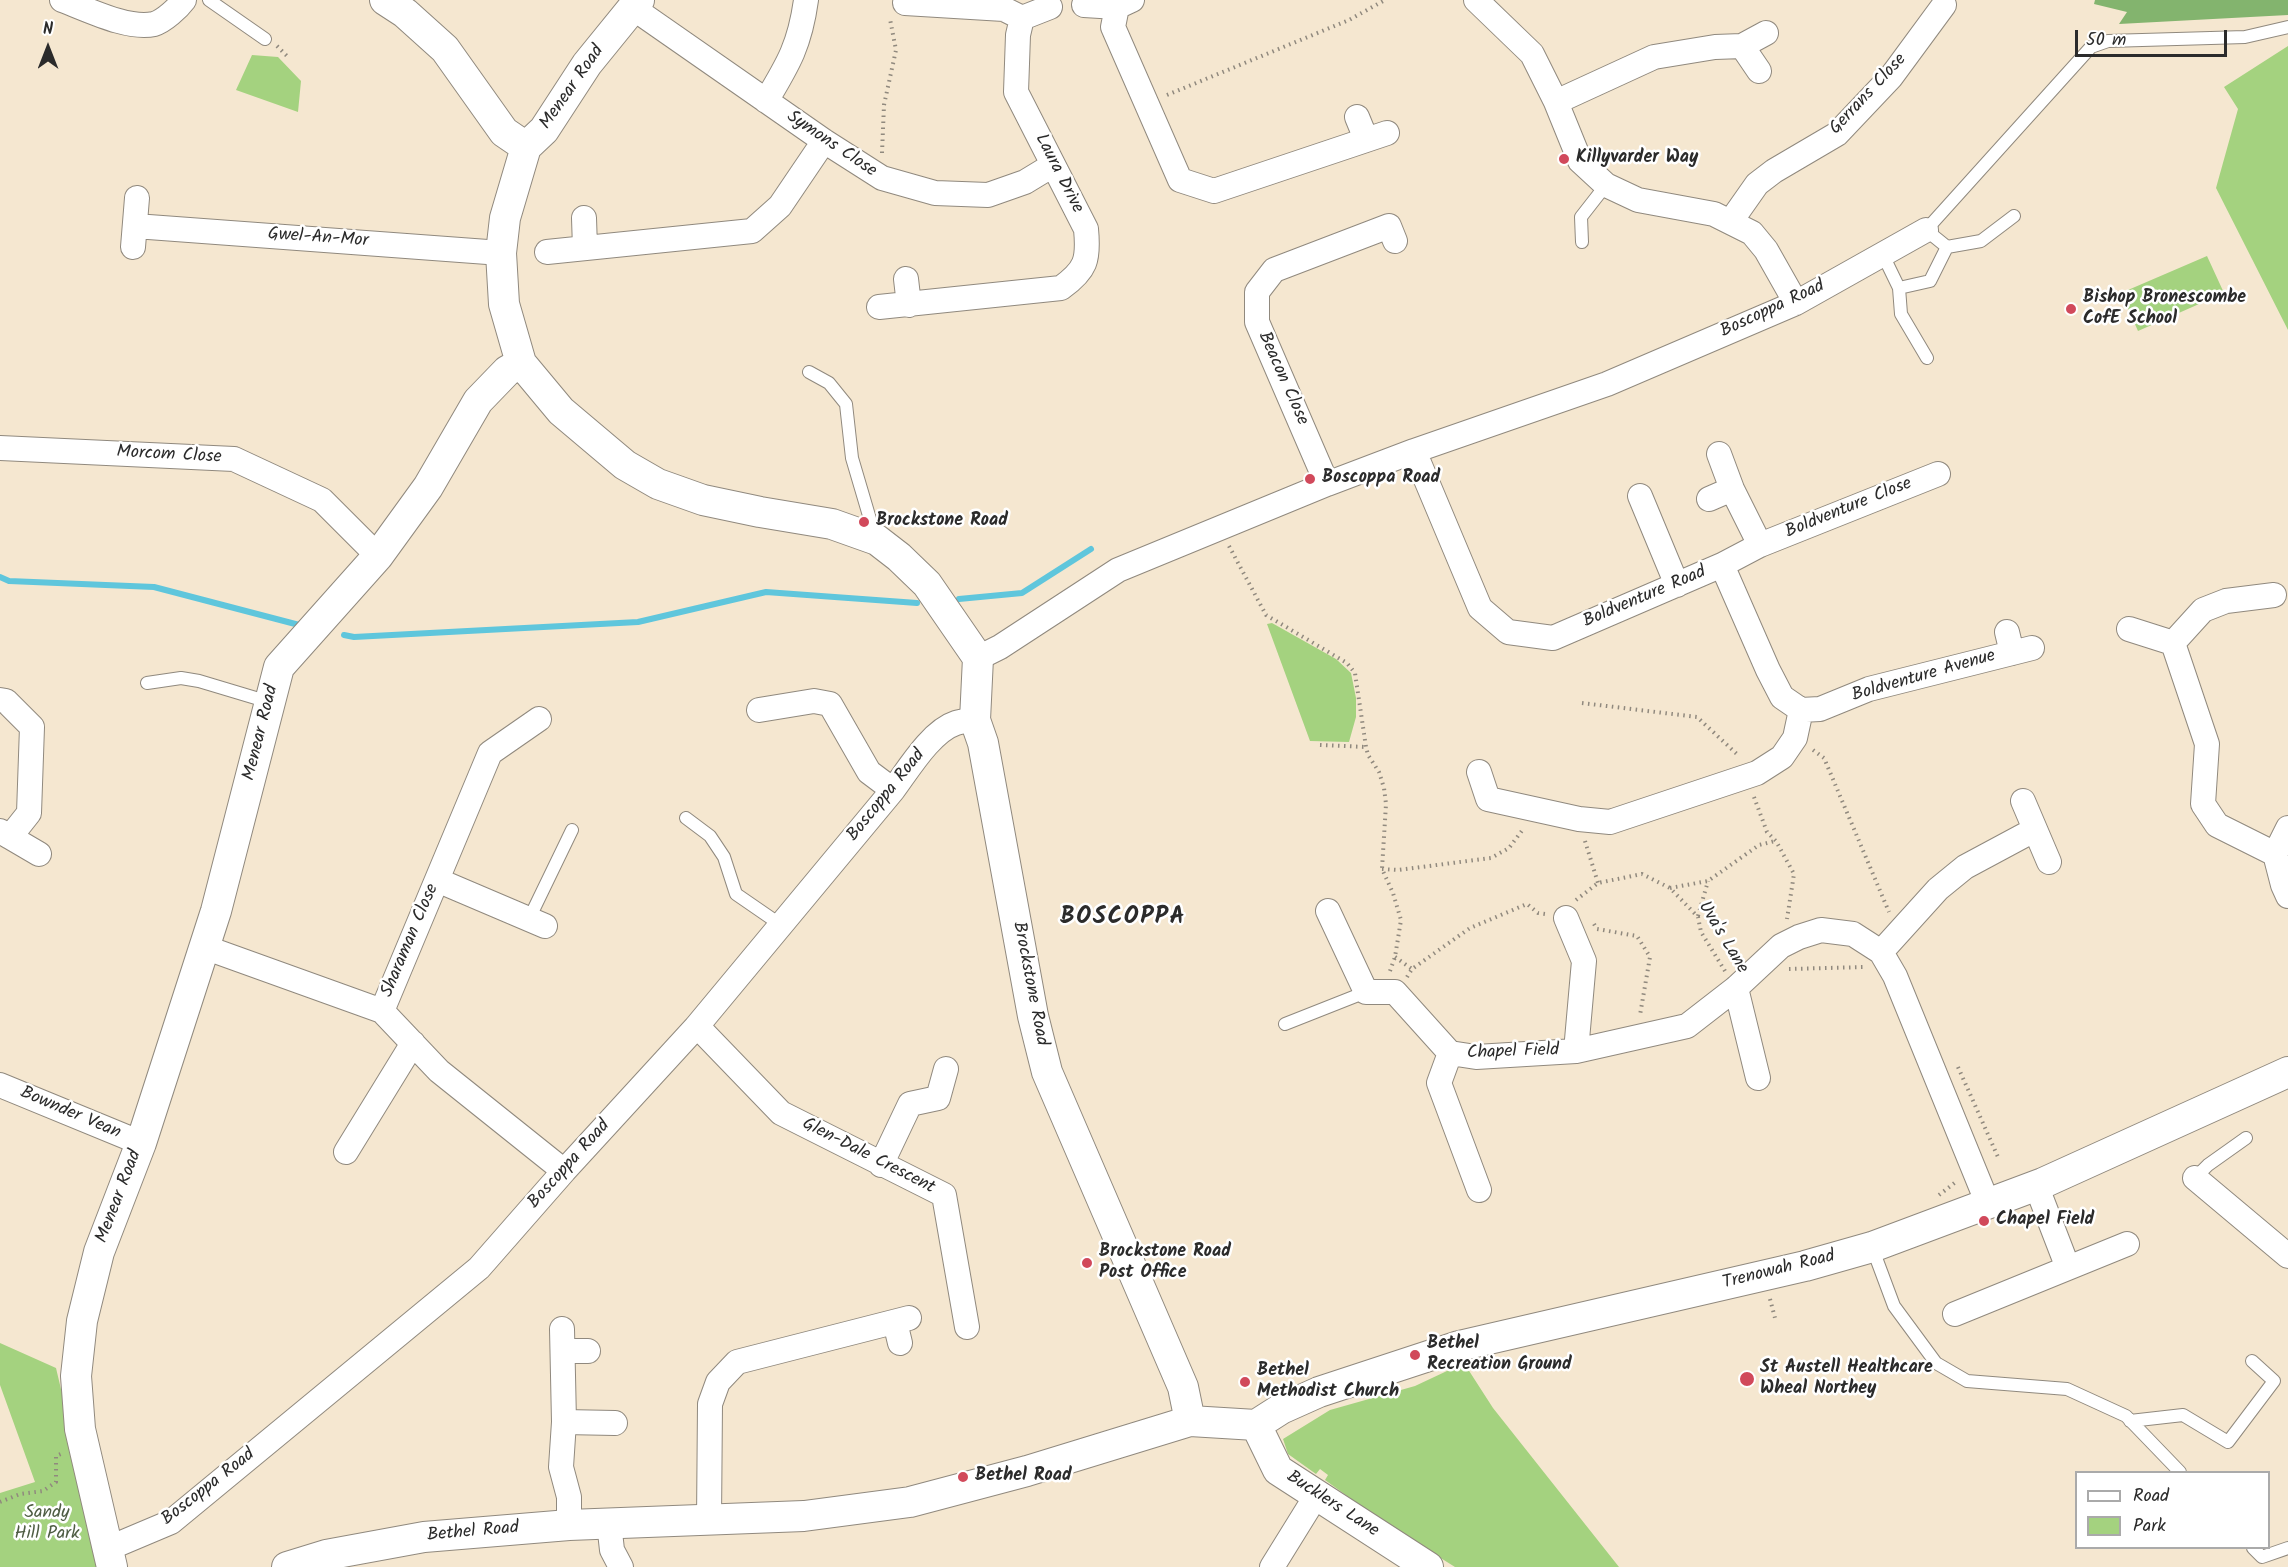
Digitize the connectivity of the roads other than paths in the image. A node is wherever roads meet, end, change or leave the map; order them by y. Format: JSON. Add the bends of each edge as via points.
{"nodes":[{"id":1,"x":62,"y":0,"type":"edge"},
{"id":2,"x":184,"y":0,"type":"edge"},
{"id":3,"x":208,"y":0,"type":"edge"},
{"id":4,"x":385,"y":0,"type":"edge"},
{"id":5,"x":806,"y":0,"type":"edge"},
{"id":6,"x":1476,"y":0,"type":"edge"},
{"id":7,"x":636,"y":4,"type":"edge"},
{"id":8,"x":1125,"y":4,"type":"edge"},
{"id":9,"x":1084,"y":5,"type":"dead end"},
{"id":10,"x":1944,"y":5,"type":"dead end"},
{"id":11,"x":897,"y":7,"type":"road end"},
{"id":12,"x":1050,"y":8,"type":"dead end"},
{"id":13,"x":1022,"y":18,"type":"junction"},
{"id":14,"x":2288,"y":27,"type":"edge"},
{"id":15,"x":1766,"y":33,"type":"dead end"},
{"id":16,"x":265,"y":39,"type":"dead end"},
{"id":17,"x":1742,"y":46,"type":"junction"},
{"id":18,"x":1759,"y":71,"type":"dead end"},
{"id":19,"x":766,"y":101,"type":"junction"},
{"id":20,"x":1556,"y":102,"type":"junction"},
{"id":21,"x":1357,"y":117,"type":"dead end"},
{"id":22,"x":824,"y":141,"type":"junction"},
{"id":23,"x":526,"y":147,"type":"junction"},
{"id":24,"x":1053,"y":165,"type":"junction"},
{"id":25,"x":1606,"y":185,"type":"junction"},
{"id":26,"x":137,"y":198,"type":"dead end"},
{"id":27,"x":2014,"y":216,"type":"dead end"},
{"id":28,"x":584,"y":218,"type":"dead end"},
{"id":29,"x":1731,"y":221,"type":"junction"},
{"id":30,"x":1926,"y":230,"type":"junction"},
{"id":31,"x":1395,"y":241,"type":"dead end"},
{"id":32,"x":1582,"y":242,"type":"dead end"},
{"id":33,"x":1947,"y":247,"type":"junction"},
{"id":34,"x":585,"y":248,"type":"junction"},
{"id":35,"x":501,"y":252,"type":"junction"},
{"id":36,"x":547,"y":252,"type":"dead end"},
{"id":37,"x":1883,"y":255,"type":"junction"},
{"id":38,"x":906,"y":279,"type":"dead end"},
{"id":39,"x":1899,"y":288,"type":"junction"},
{"id":40,"x":1796,"y":303,"type":"junction"},
{"id":41,"x":909,"y":305,"type":"junction"},
{"id":42,"x":879,"y":307,"type":"dead end"},
{"id":43,"x":1927,"y":358,"type":"dead end"},
{"id":44,"x":520,"y":363,"type":"junction"},
{"id":45,"x":809,"y":372,"type":"dead end"},
{"id":46,"x":0,"y":448,"type":"edge"},
{"id":47,"x":1414,"y":451,"type":"junction"},
{"id":48,"x":1719,"y":454,"type":"dead end"},
{"id":49,"x":1938,"y":474,"type":"dead end"},
{"id":50,"x":1327,"y":484,"type":"junction"},
{"id":51,"x":1732,"y":489,"type":"junction"},
{"id":52,"x":1640,"y":496,"type":"dead end"},
{"id":53,"x":1709,"y":499,"type":"dead end"},
{"id":54,"x":877,"y":540,"type":"junction"},
{"id":55,"x":1760,"y":545,"type":"junction"},
{"id":56,"x":378,"y":556,"type":"junction"},
{"id":57,"x":1722,"y":564,"type":"junction"},
{"id":58,"x":1677,"y":585,"type":"junction"},
{"id":59,"x":2274,"y":595,"type":"dead end"},
{"id":60,"x":2129,"y":629,"type":"dead end"},
{"id":61,"x":2173,"y":643,"type":"junction"},
{"id":62,"x":2017,"y":644,"type":"dead end"},
{"id":63,"x":978,"y":658,"type":"junction"},
{"id":64,"x":147,"y":683,"type":"dead end"},
{"id":65,"x":0,"y":700,"type":"edge"},
{"id":66,"x":269,"y":702,"type":"junction"},
{"id":67,"x":759,"y":710,"type":"dead end"},
{"id":68,"x":1801,"y":710,"type":"junction"},
{"id":69,"x":539,"y":719,"type":"dead end"},
{"id":70,"x":975,"y":720,"type":"junction"},
{"id":71,"x":1479,"y":772,"type":"dead end"},
{"id":72,"x":893,"y":790,"type":"junction"},
{"id":73,"x":2023,"y":801,"type":"dead end"},
{"id":74,"x":686,"y":818,"type":"dead end"},
{"id":75,"x":2288,"y":828,"type":"edge"},
{"id":76,"x":572,"y":830,"type":"dead end"},
{"id":77,"x":2034,"y":830,"type":"junction"},
{"id":78,"x":5,"y":834,"type":"edge"},
{"id":79,"x":39,"y":854,"type":"dead end"},
{"id":80,"x":2275,"y":854,"type":"junction"},
{"id":81,"x":2049,"y":862,"type":"dead end"},
{"id":82,"x":437,"y":880,"type":"junction"},
{"id":83,"x":2288,"y":896,"type":"edge"},
{"id":84,"x":1572,"y":909,"type":"road end"},
{"id":85,"x":1328,"y":911,"type":"dead end"},
{"id":86,"x":537,"y":922,"type":"joint"},
{"id":87,"x":781,"y":924,"type":"junction"},
{"id":88,"x":204,"y":947,"type":"junction"},
{"id":89,"x":1885,"y":960,"type":"junction"},
{"id":90,"x":1736,"y":988,"type":"junction"},
{"id":91,"x":1366,"y":992,"type":"junction"},
{"id":92,"x":382,"y":1011,"type":"junction"},
{"id":93,"x":1284,"y":1024,"type":"dead end"},
{"id":94,"x":697,"y":1026,"type":"junction"},
{"id":95,"x":413,"y":1043,"type":"junction"},
{"id":96,"x":1576,"y":1051,"type":"junction"},
{"id":97,"x":1450,"y":1053,"type":"junction"},
{"id":98,"x":946,"y":1068,"type":"dead end"},
{"id":99,"x":2288,"y":1072,"type":"edge"},
{"id":100,"x":1758,"y":1078,"type":"dead end"},
{"id":101,"x":0,"y":1085,"type":"edge"},
{"id":102,"x":2246,"y":1138,"type":"dead end"},
{"id":103,"x":141,"y":1143,"type":"junction"},
{"id":104,"x":346,"y":1152,"type":"dead end"},
{"id":105,"x":881,"y":1164,"type":"junction"},
{"id":106,"x":564,"y":1171,"type":"junction"},
{"id":107,"x":2195,"y":1178,"type":"joint"},
{"id":108,"x":2036,"y":1185,"type":"junction"},
{"id":109,"x":1479,"y":1190,"type":"dead end"},
{"id":110,"x":1988,"y":1204,"type":"junction"},
{"id":111,"x":2127,"y":1244,"type":"dead end"},
{"id":112,"x":1872,"y":1247,"type":"junction"},
{"id":113,"x":2288,"y":1256,"type":"edge"},
{"id":114,"x":2068,"y":1268,"type":"junction"},
{"id":115,"x":1956,"y":1314,"type":"dead end"},
{"id":116,"x":967,"y":1327,"type":"dead end"},
{"id":117,"x":902,"y":1328,"type":"dead end"},
{"id":118,"x":588,"y":1351,"type":"dead end"},
{"id":119,"x":2252,"y":1361,"type":"dead end"},
{"id":120,"x":1190,"y":1421,"type":"junction"},
{"id":121,"x":2130,"y":1421,"type":"junction"},
{"id":122,"x":564,"y":1422,"type":"junction"},
{"id":123,"x":615,"y":1423,"type":"dead end"},
{"id":124,"x":1256,"y":1425,"type":"junction"},
{"id":125,"x":2178,"y":1471,"type":"edge"},
{"id":126,"x":1316,"y":1496,"type":"junction"},
{"id":127,"x":708,"y":1520,"type":"junction"},
{"id":128,"x":569,"y":1524,"type":"junction"},
{"id":129,"x":609,"y":1524,"type":"junction"},
{"id":130,"x":2288,"y":1548,"type":"edge"},
{"id":131,"x":2254,"y":1549,"type":"edge"},
{"id":132,"x":109,"y":1558,"type":"edge"},
{"id":133,"x":287,"y":1567,"type":"edge"},
{"id":134,"x":621,"y":1567,"type":"edge"},
{"id":135,"x":1272,"y":1567,"type":"edge"},
{"id":136,"x":1428,"y":1567,"type":"edge"}],
"edges":[{"from":1,"to":2,"type":"street","via":[[128,23],[155,24]]},
{"from":3,"to":16,"type":"lane"},
{"from":4,"to":23,"type":"street","via":[[445,49],[504,132]]},
{"from":5,"to":19,"type":"street","via":[[802,30],[790,61]]},
{"from":6,"to":20,"type":"street","via":[[1532,54]]},
{"from":7,"to":19,"type":"street","name":"Symons Close"},
{"from":7,"to":23,"type":"street","name":"Menear Road","via":[[587,64],[544,130]]},
{"from":8,"to":9,"type":"street"},
{"from":8,"to":21,"type":"street","via":[[1113,27],[1180,180],[1214,191],[1376,136]]},
{"from":10,"to":29,"type":"street","name":"Gerrans Close","via":[[1891,77],[1837,134],[1757,184]]},
{"from":11,"to":13,"type":"street","via":[[1004,9]]},
{"from":12,"to":13,"type":"street"},
{"from":13,"to":24,"type":"street","name":"Laura Drive","via":[[1016,92]]},
{"from":14,"to":30,"type":"lane","name":"Boscoppa Road","via":[[2245,36],[2108,41],[2091,47]]},
{"from":15,"to":17,"type":"street"},
{"from":17,"to":18,"type":"street"},
{"from":17,"to":20,"type":"street","via":[[1654,57]]},
{"from":19,"to":22,"type":"street","name":"Symons Close"},
{"from":20,"to":25,"type":"street","via":[[1580,161]]},
{"from":22,"to":24,"type":"street","name":"Symons Close","via":[[882,178],[935,193],[988,195],[1025,182]]},
{"from":22,"to":34,"type":"street","via":[[780,206],[752,231]]},
{"from":23,"to":35,"type":"street","name":"Menear Road","via":[[505,218]]},
{"from":24,"to":41,"type":"street","name":"Laura Drive","via":[[1086,229],[1088,250],[1080,274],[1061,288]]},
{"from":25,"to":29,"type":"street","via":[[1638,200],[1714,214]]},
{"from":25,"to":32,"type":"lane","via":[[1581,217]]},
{"from":26,"to":35,"type":"street","name":"Gwel-An-Mor","via":[[134,237]]},
{"from":27,"to":33,"type":"lane","via":[[1981,241]]},
{"from":28,"to":34,"type":"street"},
{"from":29,"to":40,"type":"street","via":[[1752,232]]},
{"from":30,"to":33,"type":"lane"},
{"from":30,"to":37,"type":"street","name":"Boscoppa Road"},
{"from":31,"to":50,"type":"street","name":"Beacon Close","via":[[1389,226],[1274,270],[1257,292],[1257,322]]},
{"from":33,"to":39,"type":"lane","via":[[1930,281]]},
{"from":34,"to":36,"type":"street"},
{"from":35,"to":44,"type":"street","name":"Menear Road","via":[[504,304]]},
{"from":37,"to":39,"type":"lane"},
{"from":37,"to":40,"type":"street","name":"Boscoppa Road"},
{"from":38,"to":41,"type":"street"},
{"from":39,"to":43,"type":"lane","via":[[1901,314]]},
{"from":40,"to":47,"type":"street","name":"Boscoppa Road","via":[[1607,384]]},
{"from":41,"to":42,"type":"street","name":"Laura Drive"},
{"from":44,"to":54,"type":"street","via":[[561,411],[625,465],[658,484],[703,500],[832,524]]},
{"from":44,"to":56,"type":"street","name":"Menear Road","via":[[478,401],[428,487]]},
{"from":45,"to":54,"type":"lane","via":[[829,383],[846,404],[852,458]]},
{"from":46,"to":56,"type":"street","name":"Morcom Close","via":[[234,459],[322,500]]},
{"from":47,"to":50,"type":"street","name":"Boscoppa Road"},
{"from":47,"to":58,"type":"street","name":"Boldventure Road","via":[[1480,608],[1508,632],[1553,638]]},
{"from":48,"to":51,"type":"street"},
{"from":49,"to":55,"type":"street","name":"Boldventure Close"},
{"from":50,"to":63,"type":"street","name":"Boscoppa Road","via":[[1118,570]]},
{"from":51,"to":53,"type":"street"},
{"from":51,"to":55,"type":"street"},
{"from":52,"to":58,"type":"street","via":[[1662,521]]},
{"from":54,"to":63,"type":"street","via":[[927,584]]},
{"from":55,"to":57,"type":"street","name":"Boldventure Close"},
{"from":56,"to":66,"type":"street","name":"Menear Road","via":[[279,667]]},
{"from":57,"to":58,"type":"street","name":"Boldventure Road"},
{"from":57,"to":68,"type":"street","name":"Boldventure Road","via":[[1782,697]]},
{"from":59,"to":61,"type":"street","via":[[2226,601],[2203,610]]},
{"from":60,"to":61,"type":"street"},
{"from":61,"to":80,"type":"street","via":[[2208,744],[2203,804],[2217,825]]},
{"from":62,"to":68,"type":"street","name":"Boldventure Avenue","via":[[1869,689],[1820,709]]},
{"from":63,"to":70,"type":"street","name":"Brockstone Road"},
{"from":64,"to":66,"type":"lane","via":[[181,678]]},
{"from":65,"to":78,"type":"street","via":[[6,701],[32,728],[29,813]]},
{"from":66,"to":88,"type":"street","name":"Menear Road"},
{"from":67,"to":72,"type":"street","via":[[814,701],[830,704],[869,772]]},
{"from":68,"to":71,"type":"street","via":[[1795,738],[1782,757],[1757,773],[1610,822],[1488,799]]},
{"from":69,"to":82,"type":"street","name":"Sharaman Close","via":[[490,753]]},
{"from":70,"to":72,"type":"street","name":"Boscoppa Road","via":[[956,723],[941,732]]},
{"from":70,"to":120,"type":"street","name":"Brockstone Road","via":[[983,743],[1033,1016],[1047,1072],[1183,1387]]},
{"from":72,"to":87,"type":"street","name":"Boscoppa Road"},
{"from":73,"to":77,"type":"street"},
{"from":74,"to":87,"type":"lane","via":[[710,836],[724,856],[736,894]]},
{"from":75,"to":80,"type":"street"},
{"from":76,"to":86,"type":"lane"},
{"from":77,"to":81,"type":"street"},
{"from":77,"to":89,"type":"street","via":[[1965,867],[1938,889],[1898,933]]},
{"from":78,"to":79,"type":"street"},
{"from":80,"to":83,"type":"street"},
{"from":82,"to":86,"type":"street"},
{"from":82,"to":92,"type":"street","name":"Sharaman Close"},
{"from":84,"to":96,"type":"street","name":"Chapel Field","via":[[1584,961]]},
{"from":85,"to":91,"type":"street"},
{"from":87,"to":94,"type":"street","name":"Boscoppa Road"},
{"from":88,"to":92,"type":"street","name":"Sharaman Close"},
{"from":88,"to":103,"type":"street","name":"Menear Road"},
{"from":89,"to":90,"type":"street","name":"Chapel Field","via":[[1853,934],[1821,930],[1781,946]]},
{"from":89,"to":110,"type":"street"},
{"from":90,"to":96,"type":"street","name":"Chapel Field","via":[[1688,1026]]},
{"from":90,"to":100,"type":"street"},
{"from":91,"to":93,"type":"lane"},
{"from":91,"to":97,"type":"street","name":"Chapel Field","via":[[1395,992]]},
{"from":92,"to":95,"type":"street"},
{"from":94,"to":105,"type":"street","name":"Glen-Dale Crescent","via":[[781,1113]]},
{"from":94,"to":106,"type":"street","name":"Boscoppa Road"},
{"from":95,"to":104,"type":"street"},
{"from":95,"to":106,"type":"street","via":[[439,1071]]},
{"from":96,"to":97,"type":"street","name":"Chapel Field","via":[[1476,1057]]},
{"from":97,"to":109,"type":"street","name":"Chapel Field","via":[[1438,1083]]},
{"from":98,"to":105,"type":"street","via":[[938,1098],[910,1104]]},
{"from":99,"to":108,"type":"street","name":"Trenowah Road"},
{"from":101,"to":103,"type":"street","name":"Bownder Vean"},
{"from":102,"to":107,"type":"lane"},
{"from":103,"to":132,"type":"street","name":"Menear Road","via":[[99,1252],[82,1321],[76,1376],[80,1429]]},
{"from":105,"to":116,"type":"street","name":"Glen-Dale Crescent","via":[[944,1195]]},
{"from":106,"to":132,"type":"street","name":"Boscoppa Road","via":[[479,1268],[171,1522]]},
{"from":107,"to":113,"type":"street"},
{"from":108,"to":110,"type":"street","name":"Trenowah Road"},
{"from":108,"to":114,"type":"street"},
{"from":110,"to":112,"type":"street","name":"Trenowah Road"},
{"from":111,"to":114,"type":"street"},
{"from":112,"to":121,"type":"lane","via":[[1894,1306],[1936,1363],[1967,1381],[2067,1389]]},
{"from":112,"to":124,"type":"street","name":"Trenowah Road","via":[[1459,1346],[1319,1392]]},
{"from":114,"to":115,"type":"street"},
{"from":117,"to":127,"type":"street","via":[[737,1362],[718,1382],[710,1404]]},
{"from":118,"to":122,"type":"street","via":[[562,1340]]},
{"from":119,"to":121,"type":"lane","via":[[2274,1380],[2228,1442],[2183,1415]]},
{"from":120,"to":124,"type":"street"},
{"from":120,"to":127,"type":"street","name":"Bethel Road","via":[[910,1502],[804,1516]]},
{"from":121,"to":125,"type":"lane"},
{"from":122,"to":123,"type":"street"},
{"from":122,"to":128,"type":"street","via":[[561,1467]]},
{"from":124,"to":126,"type":"street","name":"Bucklers Lane","via":[[1278,1470]]},
{"from":126,"to":135,"type":"street"},
{"from":126,"to":136,"type":"street","name":"Bucklers Lane"},
{"from":127,"to":129,"type":"street","name":"Bethel Road"},
{"from":128,"to":129,"type":"street","name":"Bethel Road"},
{"from":128,"to":133,"type":"street","name":"Bethel Road","via":[[424,1537],[326,1555]]},
{"from":129,"to":134,"type":"street","via":[[612,1550]]},
{"from":130,"to":131,"type":"lane","via":[[2262,1557]]}]}
